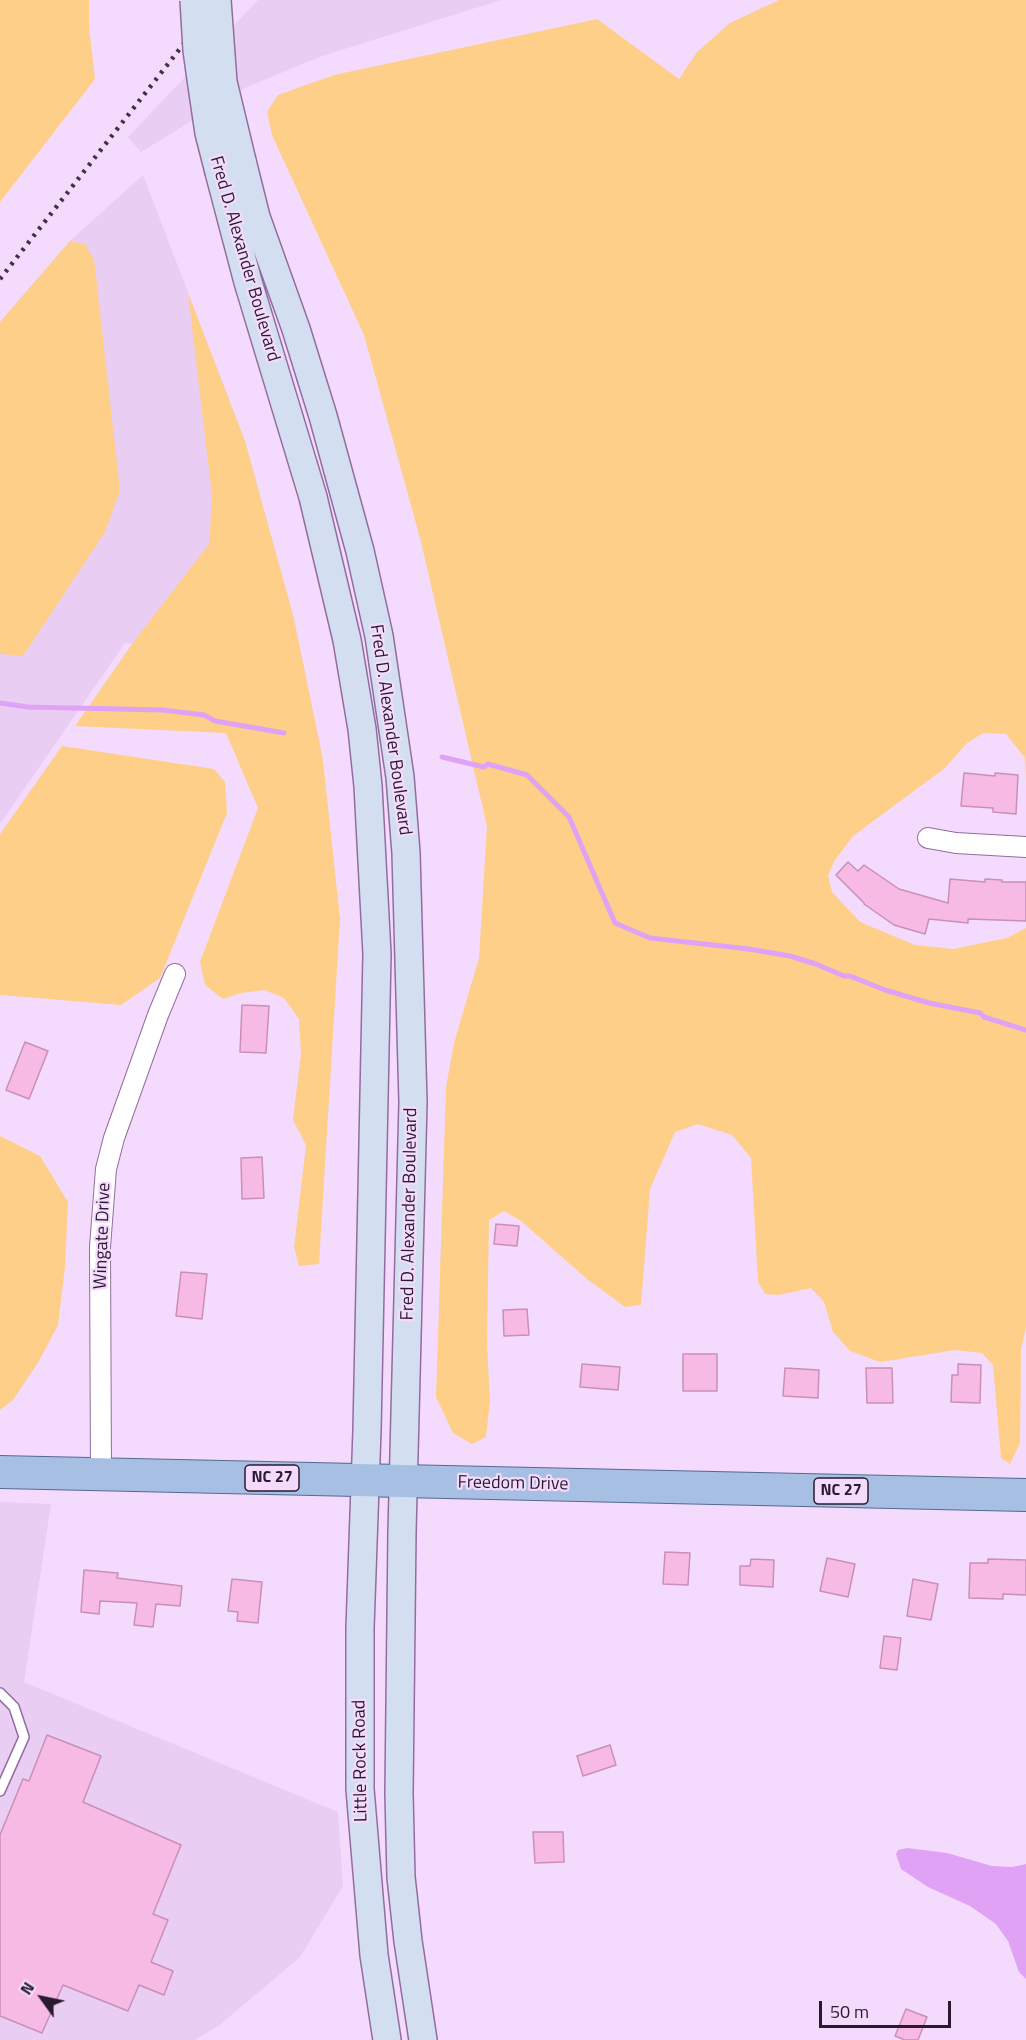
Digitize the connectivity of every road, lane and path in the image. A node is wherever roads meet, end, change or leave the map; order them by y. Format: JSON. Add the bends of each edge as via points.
{"nodes":[{"id":1,"x":194,"y":0,"type":"edge"},
{"id":2,"x":217,"y":0,"type":"edge"},
{"id":3,"x":230,"y":167,"type":"junction"},
{"id":4,"x":928,"y":838,"type":"dead end"},
{"id":5,"x":1026,"y":846,"type":"edge"},
{"id":6,"x":175,"y":974,"type":"dead end"},
{"id":7,"x":0,"y":1472,"type":"edge"},
{"id":8,"x":101,"y":1475,"type":"junction"},
{"id":9,"x":365,"y":1480,"type":"junction"},
{"id":10,"x":404,"y":1481,"type":"junction"},
{"id":11,"x":1026,"y":1495,"type":"edge"},
{"id":12,"x":0,"y":1693,"type":"edge"},
{"id":13,"x":0,"y":1791,"type":"edge"},
{"id":14,"x":387,"y":2040,"type":"edge"},
{"id":15,"x":423,"y":2040,"type":"edge"}],
"edges":[{"from":1,"to":3,"type":"main road","name":"Fred D. Alexander Boulevard","bridge":true,"via":[[209,133]]},
{"from":2,"to":3,"type":"main road","name":"Fred D. Alexander Boulevard","bridge":true},
{"from":3,"to":9,"type":"main road","name":"Fred D. Alexander Boulevard","via":[[248,282],[318,517],[347,640],[368,786],[377,954]]},
{"from":3,"to":10,"type":"main road","name":"Fred D. Alexander Boulevard","via":[[256,217],[296,329],[358,541],[379,636],[400,777],[413,1102]]},
{"from":4,"to":5,"type":"street"},
{"from":6,"to":8,"type":"street","name":"Wingate Drive","via":[[106,1169],[100,1247]]},
{"from":7,"to":8,"type":"main road","name":"Freedom Drive","number":"NC 27"},
{"from":8,"to":9,"type":"main road","name":"Freedom Drive","number":"NC 27"},
{"from":9,"to":10,"type":"main road","name":"Freedom Drive","number":"NC 27"},
{"from":9,"to":14,"type":"main road","name":"Little Rock Road","via":[[360,1790],[373,1945]]},
{"from":10,"to":11,"type":"main road","name":"Freedom Drive","number":"NC 27"},
{"from":10,"to":15,"type":"main road","name":"Little Rock Road","via":[[399,1705],[401,1865]]},
{"from":12,"to":13,"type":"lane","via":[[14,1707],[24,1737]]}]}
